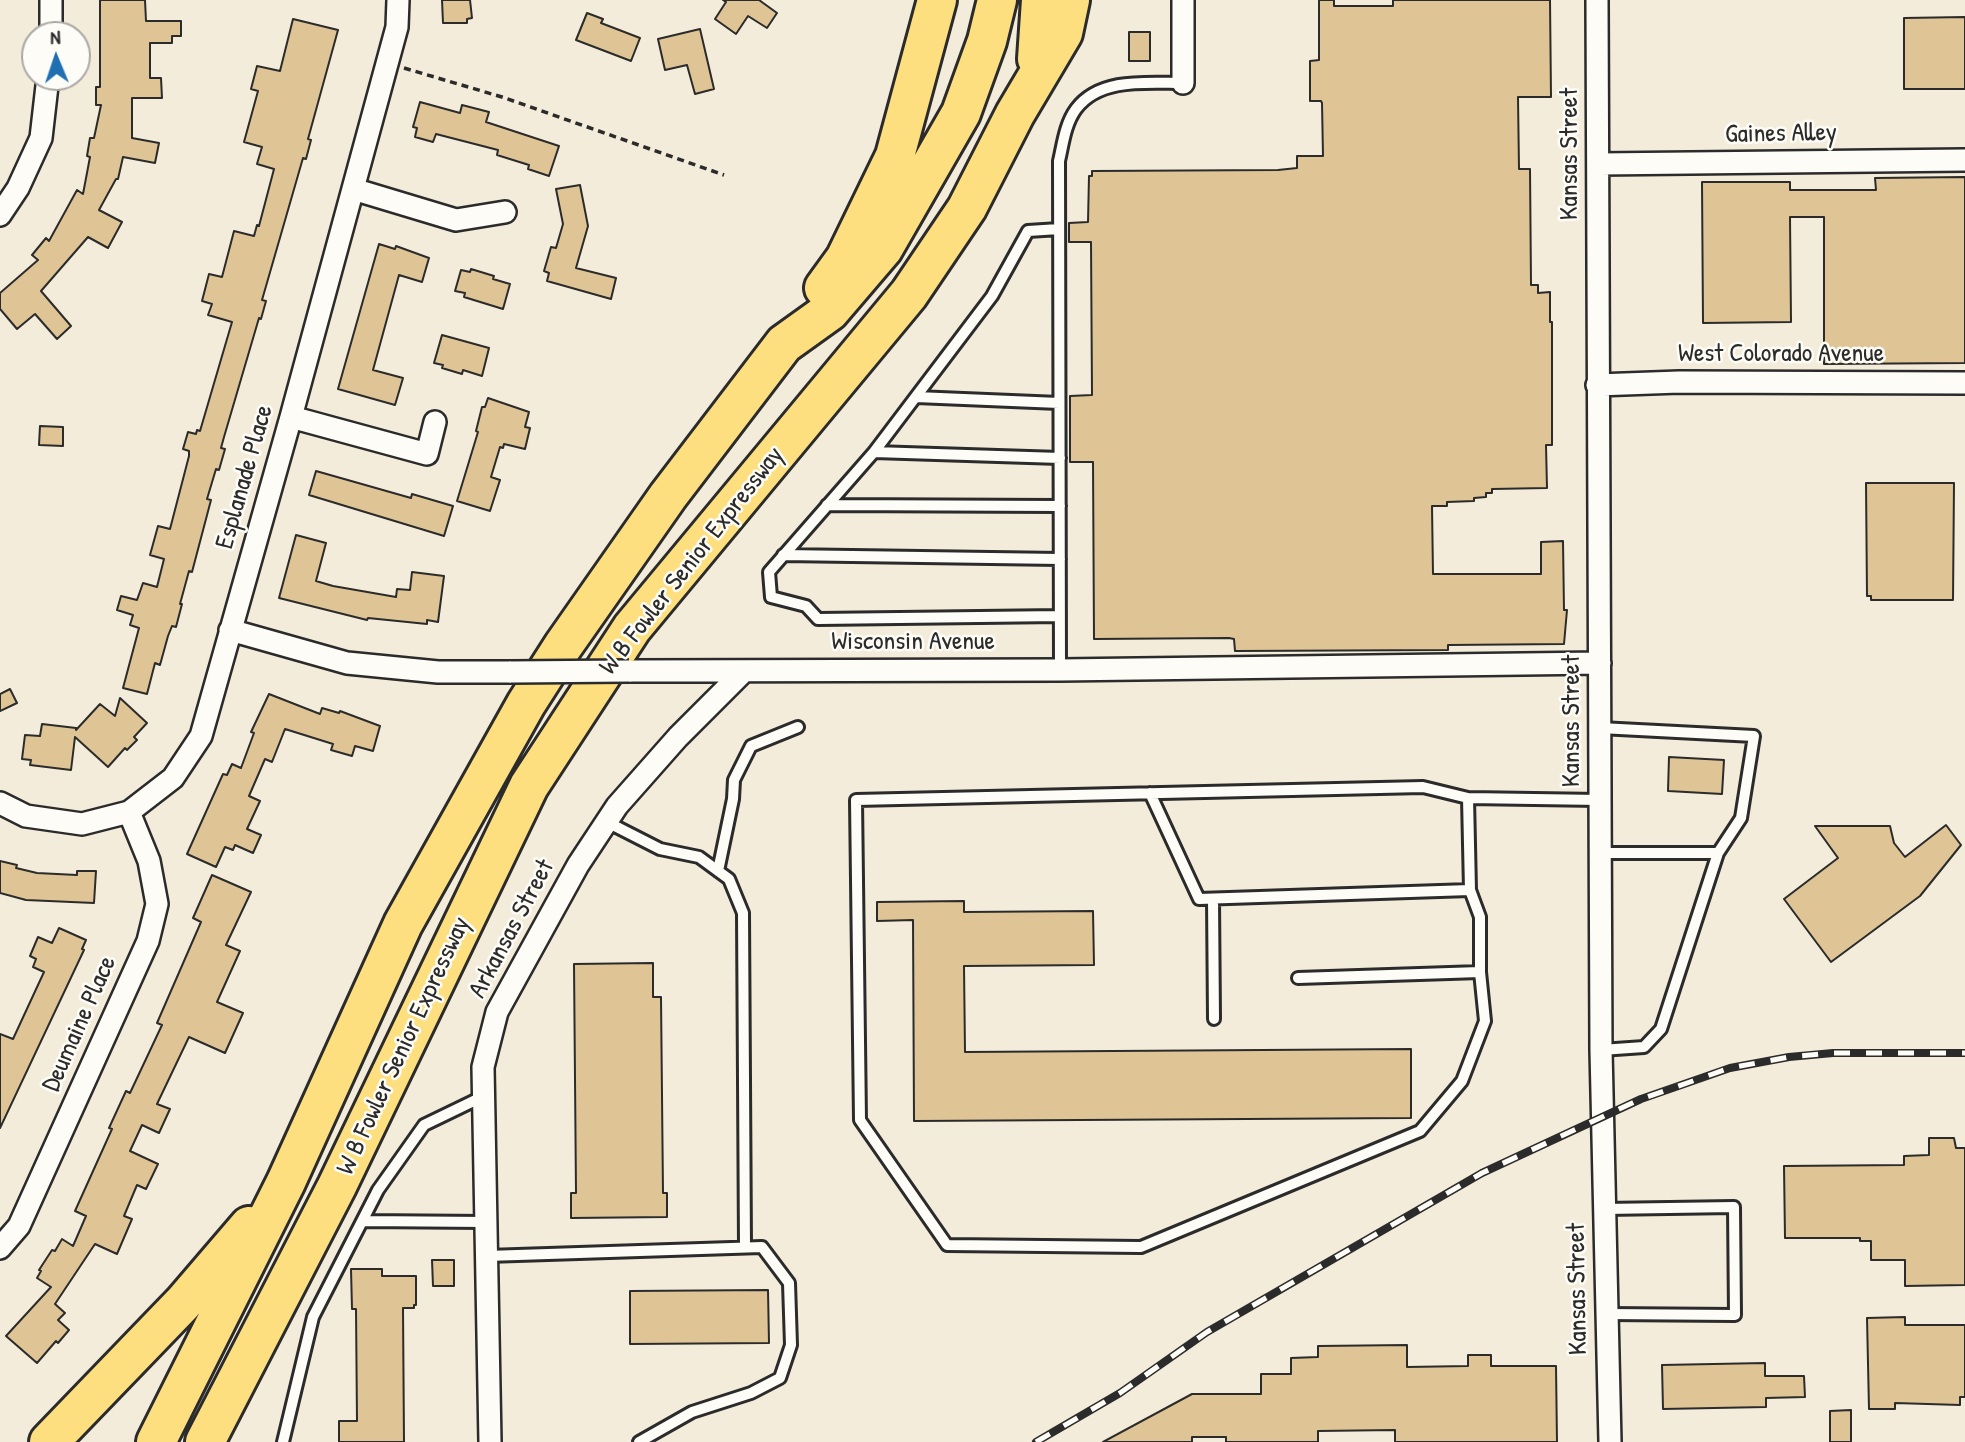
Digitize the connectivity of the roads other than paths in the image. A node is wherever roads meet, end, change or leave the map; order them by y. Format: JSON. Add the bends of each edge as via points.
{"nodes":[{"id":1,"x":51,"y":0,"type":"edge"},
{"id":2,"x":398,"y":0,"type":"edge"},
{"id":3,"x":937,"y":0,"type":"edge"},
{"id":4,"x":997,"y":0,"type":"edge"},
{"id":5,"x":1041,"y":0,"type":"edge"},
{"id":6,"x":1070,"y":0,"type":"edge"},
{"id":7,"x":1183,"y":0,"type":"edge"},
{"id":8,"x":1597,"y":0,"type":"edge"},
{"id":9,"x":51,"y":21,"type":"edge"},
{"id":10,"x":1035,"y":82,"type":"junction"},
{"id":11,"x":1183,"y":83,"type":"joint"},
{"id":12,"x":46,"y":91,"type":"edge"},
{"id":13,"x":1965,"y":160,"type":"edge"},
{"id":14,"x":1599,"y":164,"type":"junction"},
{"id":15,"x":353,"y":189,"type":"junction"},
{"id":16,"x":505,"y":212,"type":"dead end"},
{"id":17,"x":0,"y":215,"type":"edge"},
{"id":18,"x":1059,"y":229,"type":"junction"},
{"id":19,"x":784,"y":344,"type":"junction"},
{"id":20,"x":1965,"y":383,"type":"edge"},
{"id":21,"x":1597,"y":385,"type":"junction"},
{"id":22,"x":916,"y":397,"type":"junction"},
{"id":23,"x":1059,"y":403,"type":"junction"},
{"id":24,"x":291,"y":417,"type":"junction"},
{"id":25,"x":435,"y":422,"type":"dead end"},
{"id":26,"x":874,"y":452,"type":"junction"},
{"id":27,"x":1060,"y":458,"type":"junction"},
{"id":28,"x":827,"y":505,"type":"junction"},
{"id":29,"x":1060,"y":506,"type":"junction"},
{"id":30,"x":783,"y":555,"type":"junction"},
{"id":31,"x":1060,"y":559,"type":"junction"},
{"id":32,"x":1060,"y":616,"type":"junction"},
{"id":33,"x":230,"y":630,"type":"junction"},
{"id":34,"x":1600,"y":663,"type":"junction"},
{"id":35,"x":1060,"y":670,"type":"junction"},
{"id":36,"x":744,"y":671,"type":"junction"},
{"id":37,"x":798,"y":727,"type":"dead end"},
{"id":38,"x":1600,"y":728,"type":"junction"},
{"id":39,"x":1150,"y":793,"type":"junction"},
{"id":40,"x":1468,"y":798,"type":"junction"},
{"id":41,"x":1600,"y":800,"type":"junction"},
{"id":42,"x":0,"y":803,"type":"edge"},
{"id":43,"x":129,"y":812,"type":"junction"},
{"id":44,"x":607,"y":822,"type":"junction"},
{"id":45,"x":1600,"y":853,"type":"junction"},
{"id":46,"x":1718,"y":853,"type":"junction"},
{"id":47,"x":718,"y":872,"type":"junction"},
{"id":48,"x":1469,"y":890,"type":"junction"},
{"id":49,"x":1213,"y":899,"type":"junction"},
{"id":50,"x":1480,"y":972,"type":"junction"},
{"id":51,"x":1298,"y":978,"type":"dead end"},
{"id":52,"x":1214,"y":1019,"type":"dead end"},
{"id":53,"x":1601,"y":1050,"type":"junction"},
{"id":54,"x":484,"y":1096,"type":"junction"},
{"id":55,"x":286,"y":1182,"type":"junction"},
{"id":56,"x":1604,"y":1209,"type":"junction"},
{"id":57,"x":363,"y":1221,"type":"junction"},
{"id":58,"x":486,"y":1222,"type":"junction"},
{"id":59,"x":745,"y":1247,"type":"junction"},
{"id":60,"x":0,"y":1248,"type":"edge"},
{"id":61,"x":487,"y":1256,"type":"junction"},
{"id":62,"x":1606,"y":1314,"type":"junction"},
{"id":63,"x":49,"y":1442,"type":"edge"},
{"id":64,"x":156,"y":1442,"type":"edge"},
{"id":65,"x":205,"y":1442,"type":"edge"},
{"id":66,"x":283,"y":1442,"type":"edge"},
{"id":67,"x":490,"y":1442,"type":"edge"},
{"id":68,"x":639,"y":1442,"type":"edge"},
{"id":69,"x":1610,"y":1442,"type":"edge"}],
"edges":[{"from":1,"to":9,"type":"street"},
{"from":2,"to":15,"type":"street","name":"Esplanade Place","via":[[397,27]]},
{"from":3,"to":19,"type":"highway","via":[[895,156],[845,259]]},
{"from":4,"to":19,"type":"highway","name":"W B Fowler Senior Expressway","via":[[961,113],[883,249],[830,311]]},
{"from":5,"to":10,"type":"highway","name":"W B Fowler Senior Expressway"},
{"from":6,"to":10,"type":"highway","via":[[1063,33]]},
{"from":7,"to":11,"type":"street"},
{"from":8,"to":14,"type":"street","name":"Kansas Street"},
{"from":10,"to":65,"type":"highway","name":"W B Fowler Senior Expressway","via":[[967,208],[909,294],[632,628],[529,786],[337,1186]]},
{"from":11,"to":18,"type":"lane","via":[[1105,87],[1077,108],[1059,161]]},
{"from":12,"to":17,"type":"street","via":[[41,138]]},
{"from":13,"to":14,"type":"street","name":"Gaines Alley"},
{"from":14,"to":21,"type":"street","name":"Kansas Street"},
{"from":15,"to":16,"type":"street","via":[[456,220]]},
{"from":15,"to":24,"type":"street","name":"Esplanade Place"},
{"from":18,"to":22,"type":"lane","via":[[1028,230],[992,296]]},
{"from":18,"to":23,"type":"lane"},
{"from":19,"to":55,"type":"highway","name":"W B Fowler Senior Expressway","via":[[668,496],[526,704],[403,924]]},
{"from":20,"to":21,"type":"street","name":"West Colorado Avenue"},
{"from":21,"to":34,"type":"street","name":"Kansas Street"},
{"from":22,"to":23,"type":"lane"},
{"from":22,"to":26,"type":"lane"},
{"from":23,"to":27,"type":"lane"},
{"from":24,"to":25,"type":"street","via":[[427,454]]},
{"from":24,"to":33,"type":"street","name":"Esplanade Place"},
{"from":26,"to":27,"type":"lane"},
{"from":26,"to":28,"type":"lane"},
{"from":27,"to":29,"type":"lane"},
{"from":28,"to":29,"type":"lane"},
{"from":28,"to":30,"type":"lane"},
{"from":29,"to":31,"type":"lane"},
{"from":30,"to":31,"type":"lane"},
{"from":30,"to":32,"type":"lane","via":[[769,572],[771,597],[806,606],[818,619]]},
{"from":31,"to":32,"type":"lane"},
{"from":32,"to":35,"type":"lane"},
{"from":33,"to":36,"type":"street","name":"Wisconsin Avenue","bridge":true,"via":[[347,663],[438,672]]},
{"from":33,"to":43,"type":"street","name":"Esplanade Place","via":[[201,736],[173,778]]},
{"from":34,"to":35,"type":"street","name":"Wisconsin Avenue"},
{"from":34,"to":38,"type":"street","name":"Kansas Street"},
{"from":35,"to":36,"type":"street","name":"Wisconsin Avenue"},
{"from":36,"to":44,"type":"street","name":"Arkansas Street","via":[[678,737]]},
{"from":37,"to":47,"type":"lane","via":[[751,746],[734,780]]},
{"from":38,"to":41,"type":"street","name":"Kansas Street"},
{"from":38,"to":46,"type":"lane","via":[[1754,736],[1741,818]]},
{"from":39,"to":40,"type":"lane","via":[[1423,787]]},
{"from":39,"to":49,"type":"lane","via":[[1199,899]]},
{"from":39,"to":50,"type":"lane","via":[[856,800],[860,1120],[947,1245],[1142,1247],[1420,1131],[1462,1081],[1486,1021]]},
{"from":40,"to":41,"type":"lane"},
{"from":40,"to":48,"type":"lane"},
{"from":41,"to":45,"type":"street","name":"Kansas Street"},
{"from":42,"to":43,"type":"street","name":"Esplanade Place","via":[[26,816],[82,824]]},
{"from":43,"to":60,"type":"street","name":"Deumaine Place","via":[[149,861],[157,904],[148,941],[19,1226]]},
{"from":44,"to":47,"type":"lane","via":[[660,849],[699,857]]},
{"from":44,"to":54,"type":"street","name":"Arkansas Street","via":[[578,865],[497,1012],[483,1067]]},
{"from":45,"to":46,"type":"lane"},
{"from":45,"to":53,"type":"street","name":"Kansas Street"},
{"from":46,"to":53,"type":"lane","via":[[1661,1029],[1644,1046]]},
{"from":47,"to":59,"type":"lane","via":[[729,879],[743,913]]},
{"from":48,"to":49,"type":"lane"},
{"from":48,"to":50,"type":"lane","via":[[1480,917]]},
{"from":49,"to":52,"type":"lane"},
{"from":50,"to":51,"type":"lane"},
{"from":53,"to":56,"type":"street","name":"Kansas Street"},
{"from":54,"to":57,"type":"lane","via":[[424,1125],[378,1190]]},
{"from":54,"to":58,"type":"street","name":"Arkansas Street"},
{"from":55,"to":63,"type":"highway","via":[[183,1303]]},
{"from":55,"to":64,"type":"highway","name":"W B Fowler Senior Expressway"},
{"from":56,"to":62,"type":"street","name":"Kansas Street"},
{"from":56,"to":62,"type":"lane","via":[[1734,1207],[1735,1315]]},
{"from":57,"to":58,"type":"lane"},
{"from":57,"to":66,"type":"lane","via":[[313,1317]]},
{"from":58,"to":61,"type":"street","name":"Arkansas Street"},
{"from":59,"to":61,"type":"lane"},
{"from":59,"to":68,"type":"lane","via":[[762,1247],[789,1283],[791,1345],[780,1378],[751,1393],[692,1412]]},
{"from":61,"to":67,"type":"street","name":"Arkansas Street"},
{"from":62,"to":69,"type":"street","name":"Kansas Street"}]}
